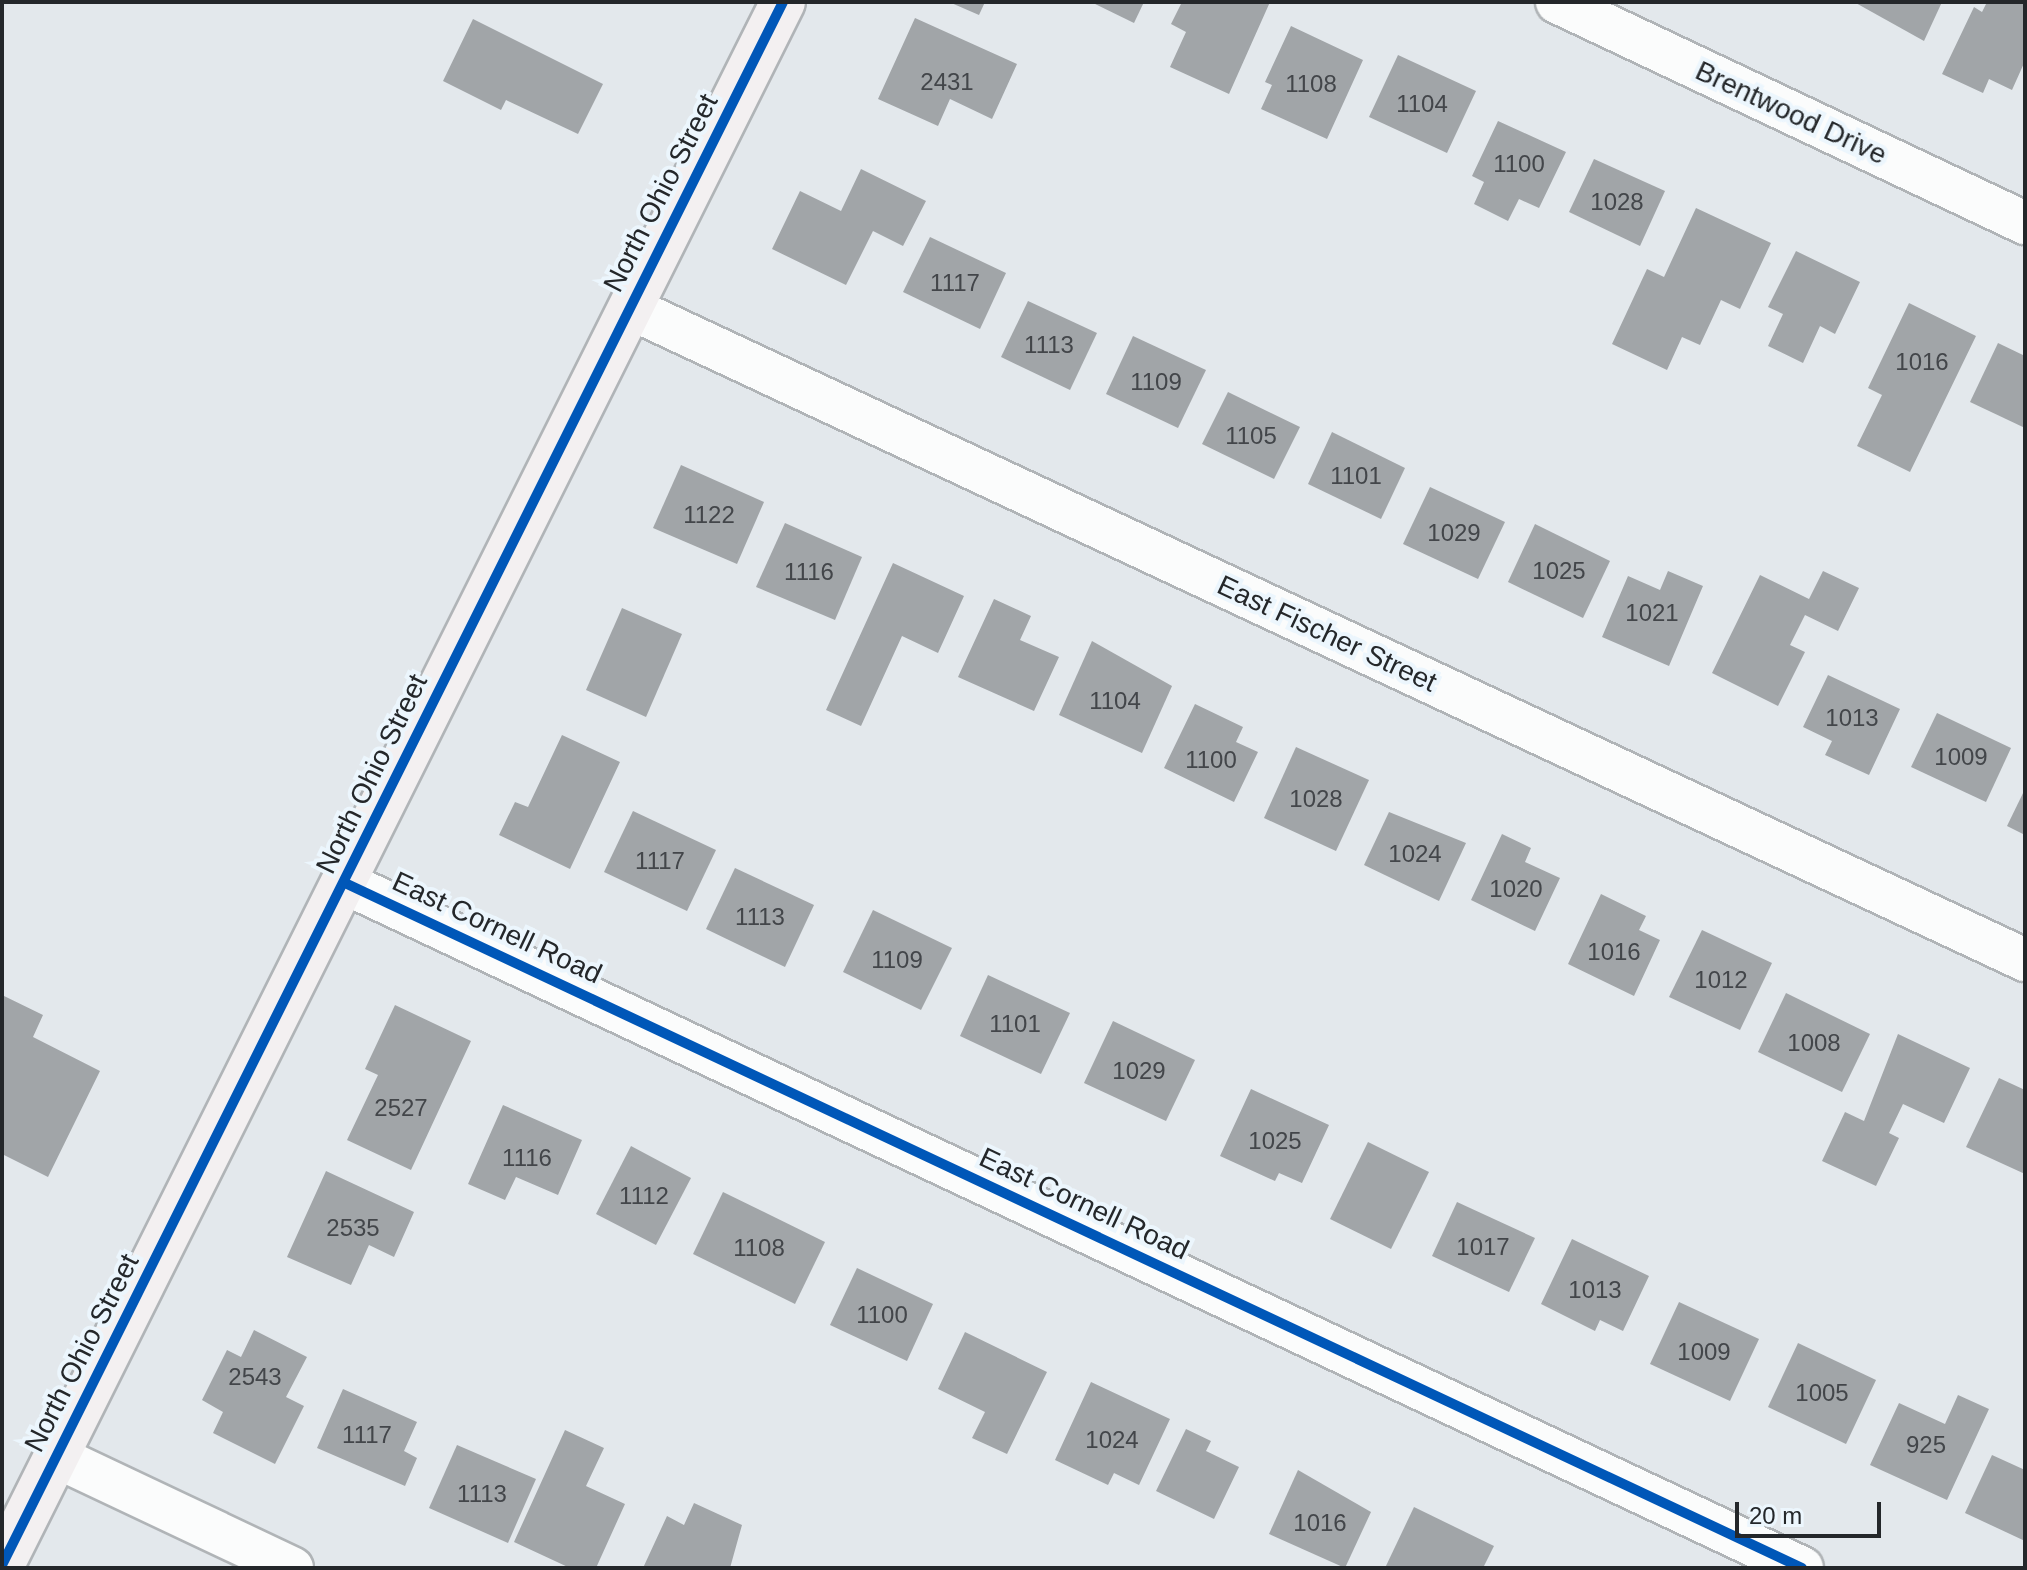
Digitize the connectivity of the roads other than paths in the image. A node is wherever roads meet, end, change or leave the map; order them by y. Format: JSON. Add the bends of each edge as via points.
{"nodes":[{"id":1,"x":783,"y":2,"type":"edge"},
{"id":2,"x":1557,"y":2,"type":"edge"},
{"id":3,"x":2025,"y":223,"type":"edge"},
{"id":4,"x":630,"y":308,"type":"junction"},
{"id":5,"x":345,"y":883,"type":"junction"},
{"id":6,"x":2025,"y":960,"type":"edge"},
{"id":7,"x":57,"y":1457,"type":"junction"},
{"id":8,"x":2,"y":1565,"type":"edge"},
{"id":9,"x":292,"y":1568,"type":"edge"},
{"id":10,"x":1802,"y":1568,"type":"edge"}],
"edges":[{"from":1,"to":4,"type":"street","name":"North Ohio Street"},
{"from":2,"to":3,"type":"street","name":"Brentwood Drive"},
{"from":4,"to":5,"type":"street","name":"North Ohio Street"},
{"from":4,"to":6,"type":"street","name":"East Fischer Street"},
{"from":5,"to":7,"type":"street","name":"North Ohio Street"},
{"from":5,"to":10,"type":"street","name":"East Cornell Road"},
{"from":7,"to":8,"type":"street","name":"North Ohio Street"},
{"from":7,"to":9,"type":"street"}]}
